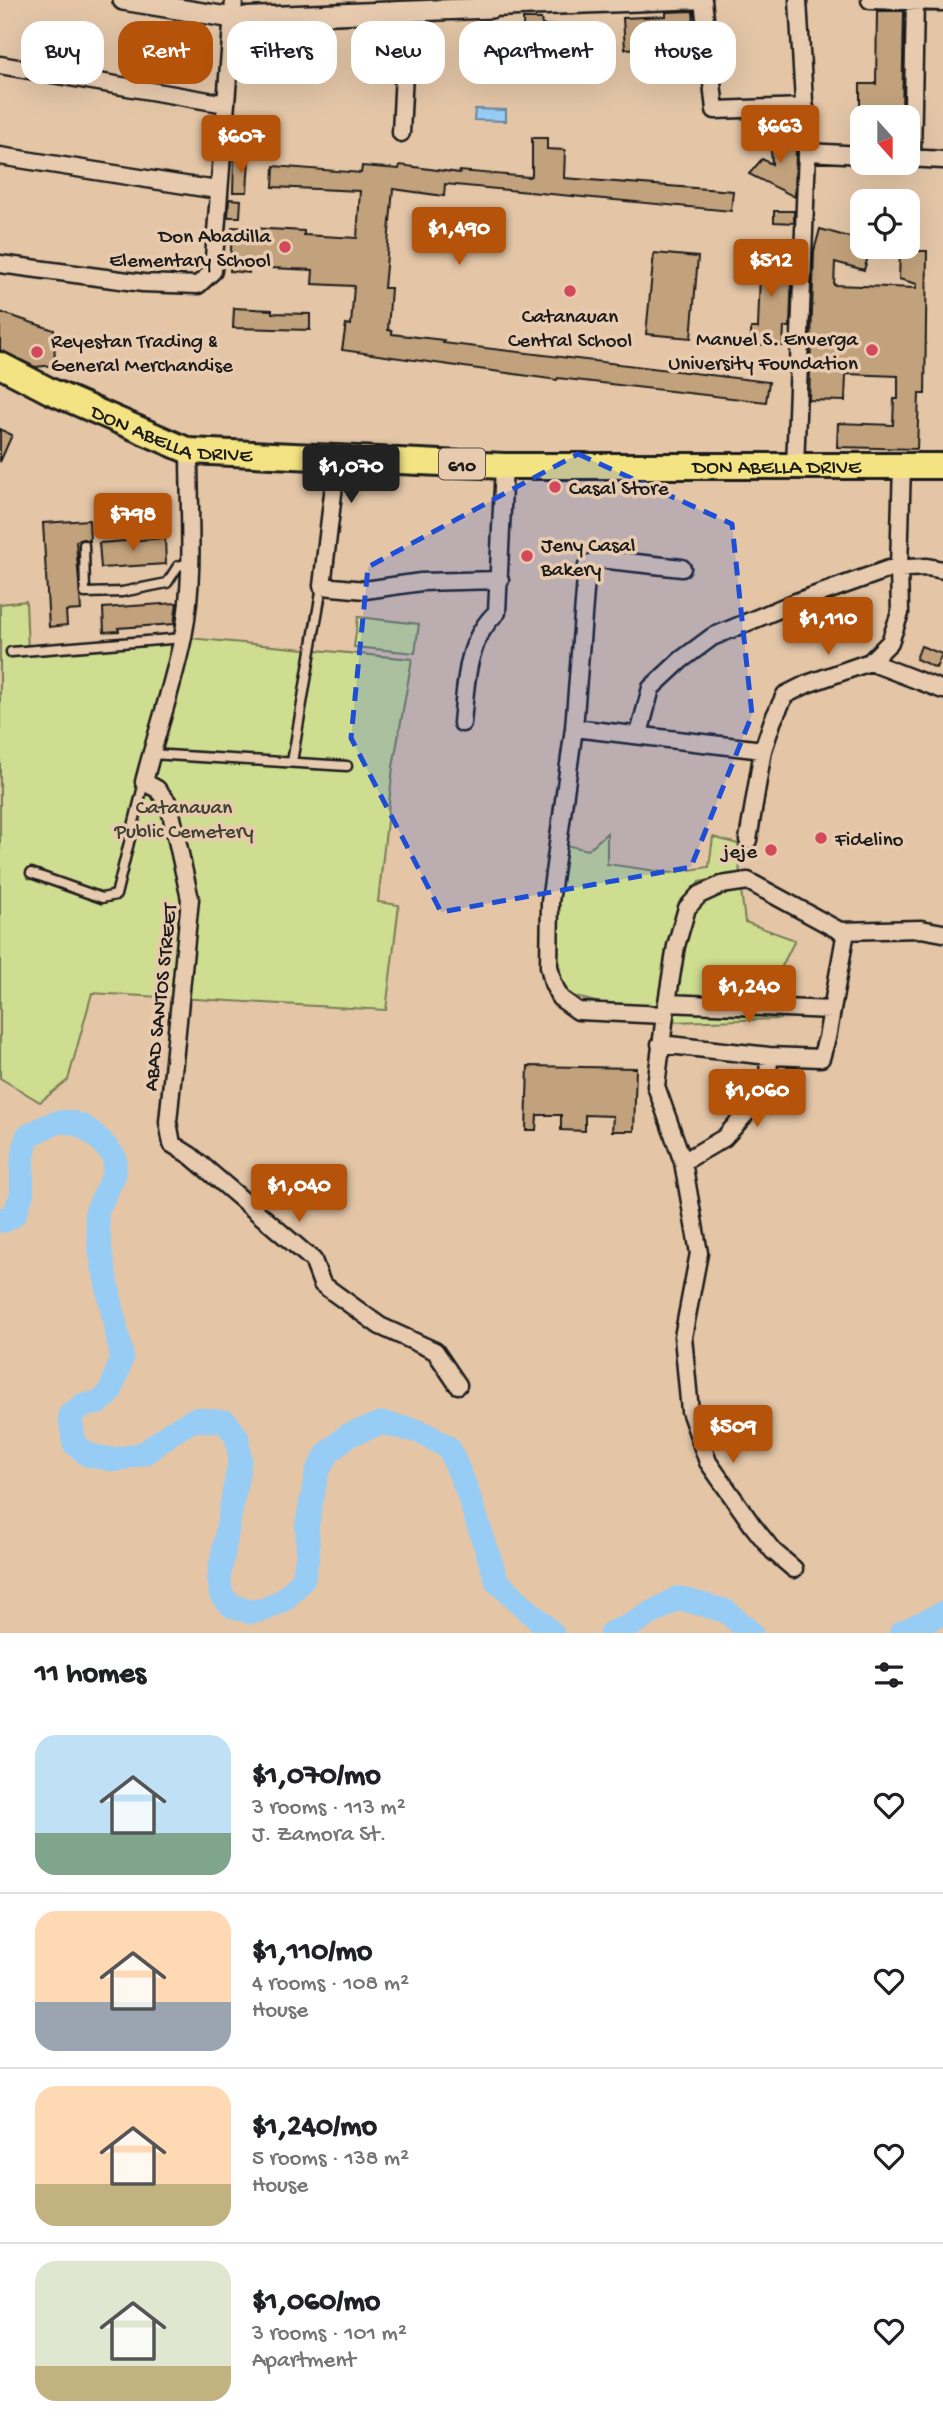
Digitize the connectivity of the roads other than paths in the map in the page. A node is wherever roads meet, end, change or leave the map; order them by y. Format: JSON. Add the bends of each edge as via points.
{"nodes":[{"id":1,"x":123,"y":0,"type":"edge"},
{"id":2,"x":703,"y":0,"type":"edge"},
{"id":3,"x":798,"y":0,"type":"edge"},
{"id":4,"x":870,"y":0,"type":"edge"},
{"id":5,"x":915,"y":1,"type":"edge"},
{"id":6,"x":943,"y":2,"type":"edge"},
{"id":7,"x":491,"y":4,"type":"edge"},
{"id":8,"x":234,"y":9,"type":"edge"},
{"id":9,"x":407,"y":12,"type":"junction"},
{"id":10,"x":0,"y":65,"type":"edge"},
{"id":11,"x":226,"y":104,"type":"junction"},
{"id":12,"x":912,"y":105,"type":"edge"},
{"id":13,"x":805,"y":107,"type":"junction"},
{"id":14,"x":401,"y":133,"type":"dead end"},
{"id":15,"x":807,"y":152,"type":"junction"},
{"id":16,"x":850,"y":154,"type":"edge"},
{"id":17,"x":0,"y":156,"type":"edge"},
{"id":18,"x":920,"y":159,"type":"edge"},
{"id":19,"x":943,"y":160,"type":"edge"},
{"id":20,"x":218,"y":190,"type":"junction"},
{"id":21,"x":0,"y":264,"type":"edge"},
{"id":22,"x":0,"y":365,"type":"edge"},
{"id":23,"x":189,"y":451,"type":"junction"},
{"id":24,"x":337,"y":460,"type":"junction"},
{"id":25,"x":902,"y":465,"type":"junction"},
{"id":26,"x":504,"y":466,"type":"junction"},
{"id":27,"x":943,"y":466,"type":"edge"},
{"id":28,"x":795,"y":467,"type":"junction"},
{"id":29,"x":84,"y":545,"type":"dead end"},
{"id":30,"x":191,"y":563,"type":"junction"},
{"id":31,"x":899,"y":567,"type":"junction"},
{"id":32,"x":682,"y":568,"type":"dead end"},
{"id":33,"x":943,"y":570,"type":"edge"},
{"id":34,"x":500,"y":580,"type":"junction"},
{"id":35,"x":322,"y":586,"type":"junction"},
{"id":36,"x":183,"y":638,"type":"junction"},
{"id":37,"x":11,"y":652,"type":"dead end"},
{"id":38,"x":870,"y":662,"type":"junction"},
{"id":39,"x":943,"y":690,"type":"edge"},
{"id":40,"x":462,"y":723,"type":"dead end"},
{"id":41,"x":574,"y":728,"type":"junction"},
{"id":42,"x":639,"y":734,"type":"junction"},
{"id":43,"x":763,"y":750,"type":"junction"},
{"id":44,"x":151,"y":754,"type":"junction"},
{"id":45,"x":292,"y":762,"type":"junction"},
{"id":46,"x":347,"y":766,"type":"dead end"},
{"id":47,"x":144,"y":782,"type":"junction"},
{"id":48,"x":748,"y":840,"type":"dead end"},
{"id":49,"x":31,"y":873,"type":"dead end"},
{"id":50,"x":846,"y":931,"type":"junction"},
{"id":51,"x":943,"y":933,"type":"edge"},
{"id":52,"x":666,"y":1009,"type":"junction"},
{"id":53,"x":832,"y":1010,"type":"junction"},
{"id":54,"x":660,"y":1044,"type":"junction"},
{"id":55,"x":769,"y":1056,"type":"junction"},
{"id":56,"x":683,"y":1162,"type":"junction"},
{"id":57,"x":458,"y":1385,"type":"dead end"},
{"id":58,"x":794,"y":1569,"type":"dead end"}],
"edges":[{"from":1,"to":8,"type":"street"},
{"from":2,"to":7,"type":"street"},
{"from":2,"to":13,"type":"street","via":[[715,110]]},
{"from":3,"to":13,"type":"street"},
{"from":4,"to":5,"type":"street"},
{"from":5,"to":6,"type":"street"},
{"from":5,"to":12,"type":"street"},
{"from":7,"to":9,"type":"street"},
{"from":8,"to":9,"type":"street"},
{"from":8,"to":11,"type":"street"},
{"from":9,"to":14,"type":"street"},
{"from":10,"to":11,"type":"street"},
{"from":11,"to":20,"type":"street"},
{"from":13,"to":15,"type":"street"},
{"from":15,"to":16,"type":"street"},
{"from":15,"to":28,"type":"street"},
{"from":17,"to":20,"type":"street"},
{"from":18,"to":19,"type":"street"},
{"from":20,"to":21,"type":"street","via":[[213,271],[198,285],[143,283]]},
{"from":22,"to":23,"type":"main road","name":"DON ABELLA DRIVE","number":"610"},
{"from":23,"to":24,"type":"main road","name":"DON ABELLA DRIVE","number":"610"},
{"from":23,"to":30,"type":"street"},
{"from":24,"to":26,"type":"main road","name":"DON ABELLA DRIVE","number":"610"},
{"from":24,"to":35,"type":"street"},
{"from":25,"to":27,"type":"main road","name":"DON ABELLA DRIVE","number":"610"},
{"from":25,"to":28,"type":"main road","name":"DON ABELLA DRIVE","number":"610"},
{"from":25,"to":31,"type":"street"},
{"from":26,"to":28,"type":"main road","name":"DON ABELLA DRIVE","number":"610"},
{"from":26,"to":34,"type":"street"},
{"from":29,"to":30,"type":"lane","via":[[85,593],[167,583],[178,566]]},
{"from":30,"to":36,"type":"street"},
{"from":31,"to":33,"type":"street"},
{"from":31,"to":38,"type":"street","via":[[900,613],[890,642]]},
{"from":31,"to":42,"type":"street","via":[[712,637],[651,688]]},
{"from":32,"to":41,"type":"street","via":[[600,559],[587,566]]},
{"from":34,"to":35,"type":"street","via":[[421,582],[365,590]]},
{"from":34,"to":40,"type":"street","via":[[497,612],[477,637],[467,668]]},
{"from":35,"to":45,"type":"lane"},
{"from":36,"to":37,"type":"lane"},
{"from":36,"to":44,"type":"street"},
{"from":38,"to":39,"type":"street"},
{"from":38,"to":43,"type":"street","via":[[786,695]]},
{"from":41,"to":42,"type":"street"},
{"from":41,"to":52,"type":"street","via":[[550,902],[553,983],[560,999],[578,1011]]},
{"from":42,"to":43,"type":"street"},
{"from":43,"to":48,"type":"street"},
{"from":44,"to":45,"type":"lane"},
{"from":44,"to":47,"type":"street"},
{"from":45,"to":46,"type":"lane"},
{"from":47,"to":49,"type":"lane","via":[[116,895],[102,898]]},
{"from":47,"to":57,"type":"street","name":"ABAD SANTOS STREET","via":[[158,789],[169,804],[190,899],[168,1122],[172,1144],[313,1260],[322,1284],[380,1326],[435,1351]]},
{"from":50,"to":51,"type":"street","via":[[921,929]]},
{"from":50,"to":52,"type":"street","via":[[748,881],[720,885],[699,895],[688,908],[676,946]]},
{"from":50,"to":53,"type":"street"},
{"from":52,"to":53,"type":"street"},
{"from":52,"to":54,"type":"street"},
{"from":53,"to":55,"type":"street","via":[[821,1058]]},
{"from":54,"to":55,"type":"street"},
{"from":54,"to":56,"type":"street","via":[[656,1086]]},
{"from":55,"to":56,"type":"street","via":[[768,1080],[760,1098],[724,1138]]},
{"from":56,"to":58,"type":"street","via":[[699,1254],[683,1337],[690,1410],[708,1462],[773,1551]]}]}
